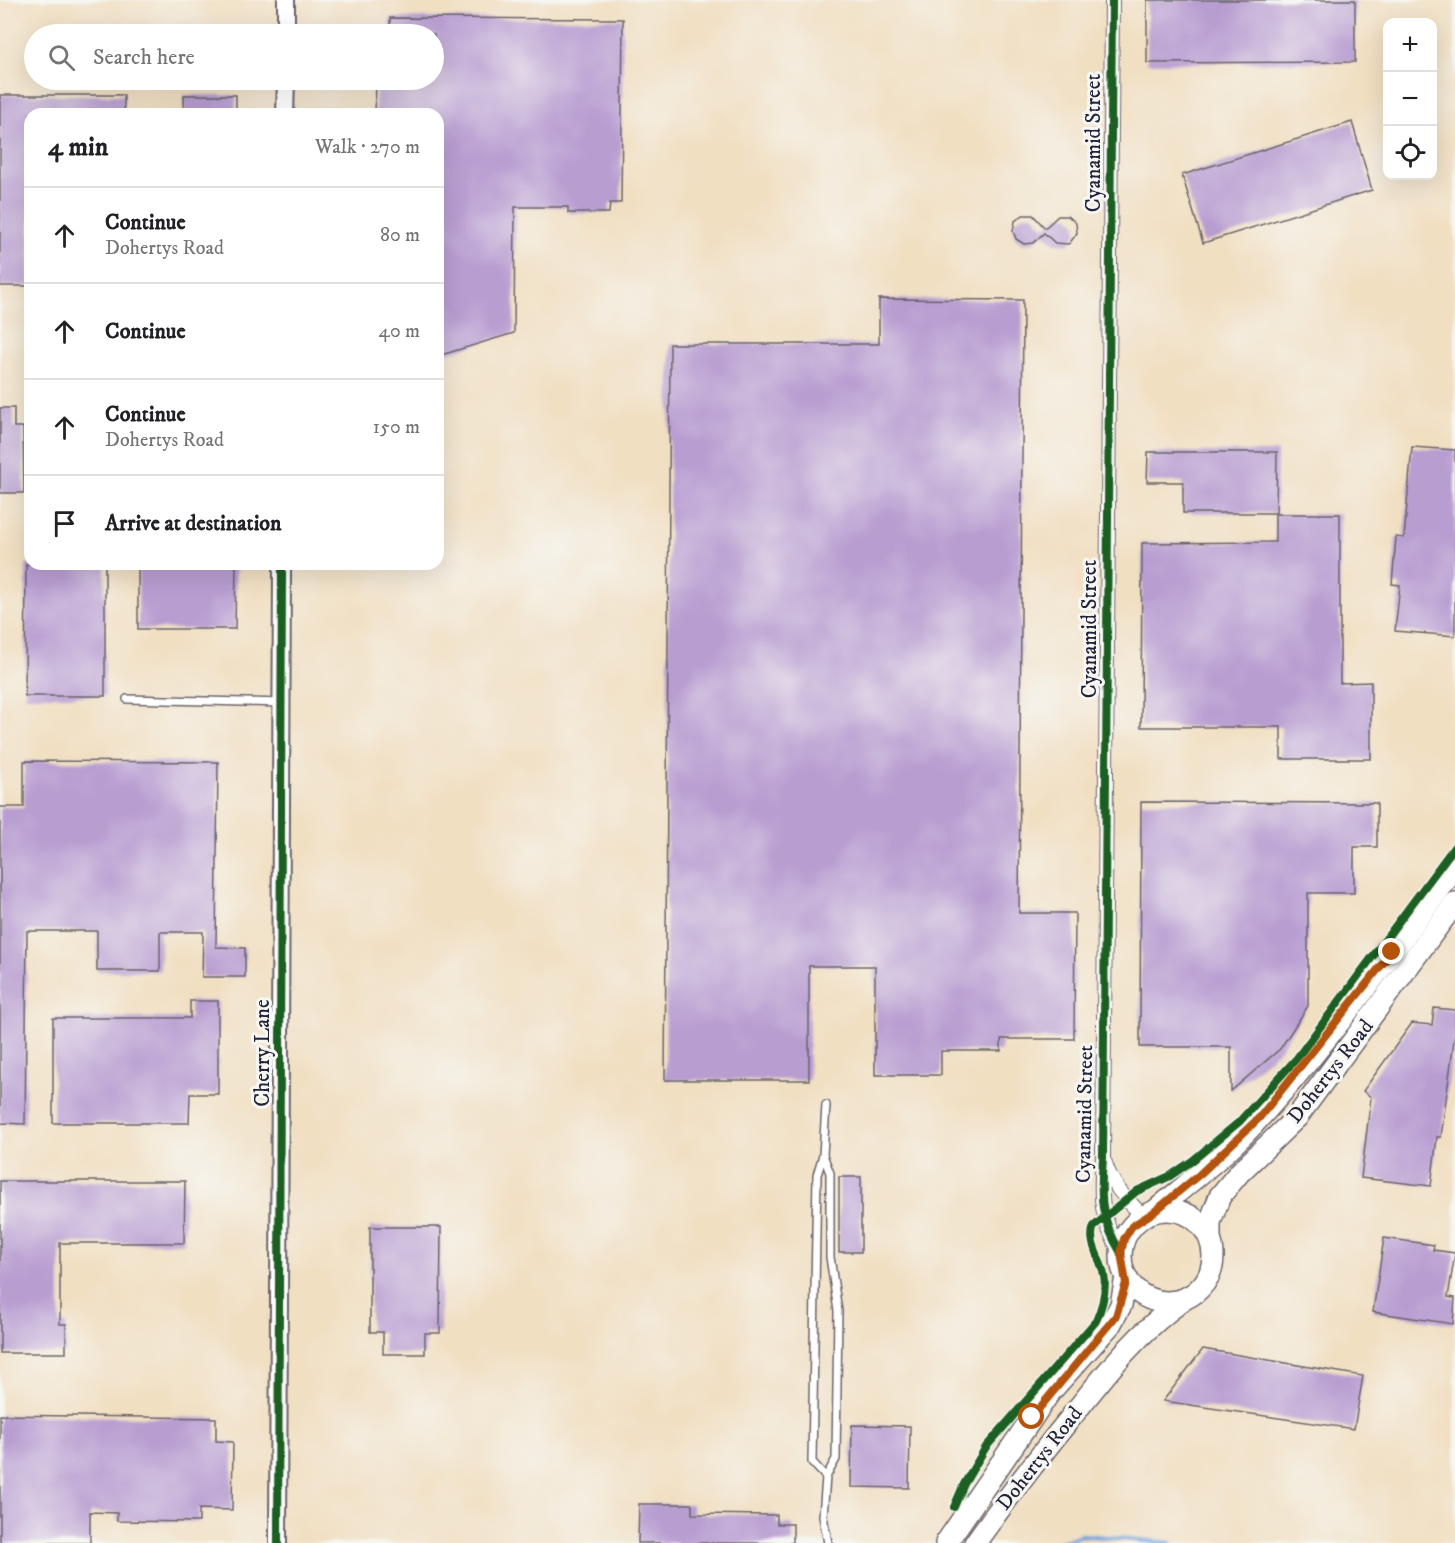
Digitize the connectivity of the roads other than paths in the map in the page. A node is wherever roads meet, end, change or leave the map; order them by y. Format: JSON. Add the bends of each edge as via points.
{"nodes":[{"id":1,"x":286,"y":0,"type":"edge"},
{"id":2,"x":1112,"y":0,"type":"edge"},
{"id":3,"x":286,"y":24,"type":"edge"},
{"id":4,"x":286,"y":90,"type":"edge"},
{"id":5,"x":285,"y":108,"type":"edge"},
{"id":6,"x":282,"y":570,"type":"edge"},
{"id":7,"x":127,"y":699,"type":"dead end"},
{"id":8,"x":282,"y":702,"type":"junction"},
{"id":9,"x":1455,"y":868,"type":"edge"},
{"id":10,"x":1455,"y":903,"type":"edge"},
{"id":11,"x":826,"y":1106,"type":"dead end"},
{"id":12,"x":823,"y":1155,"type":"junction"},
{"id":13,"x":1103,"y":1158,"type":"junction"},
{"id":14,"x":1149,"y":1214,"type":"junction"},
{"id":15,"x":1210,"y":1236,"type":"junction"},
{"id":16,"x":1121,"y":1253,"type":"junction"},
{"id":17,"x":1126,"y":1277,"type":"junction"},
{"id":18,"x":1183,"y":1300,"type":"junction"},
{"id":19,"x":825,"y":1477,"type":"junction"},
{"id":20,"x":278,"y":1543,"type":"edge"},
{"id":21,"x":828,"y":1543,"type":"edge"},
{"id":22,"x":946,"y":1543,"type":"edge"},
{"id":23,"x":975,"y":1543,"type":"edge"}],
"edges":[{"from":1,"to":3,"type":"street"},
{"from":2,"to":13,"type":"street","name":"Cyanamid Street"},
{"from":4,"to":5,"type":"street"},
{"from":6,"to":8,"type":"street","name":"Cherry Lane"},
{"from":7,"to":8,"type":"lane"},
{"from":8,"to":20,"type":"street","name":"Cherry Lane"},
{"from":9,"to":14,"type":"main road","name":"Dohertys Road","via":[[1318,1048],[1259,1118],[1233,1145]]},
{"from":10,"to":15,"type":"main road","name":"Dohertys Road","via":[[1297,1117],[1220,1196],[1210,1222]]},
{"from":11,"to":12,"type":"lane"},
{"from":12,"to":19,"type":"lane","via":[[830,1173],[830,1257],[838,1311],[836,1459]]},
{"from":12,"to":19,"type":"lane","via":[[817,1174],[812,1462]]},
{"from":13,"to":14,"type":"street","name":"Cyanamid Street","via":[[1110,1179],[1125,1199]]},
{"from":13,"to":16,"type":"street","name":"Cyanamid Street","via":[[1102,1213]]},
{"from":14,"to":15,"type":"main road","via":[[1167,1210],[1192,1217]]},
{"from":14,"to":16,"type":"main road","via":[[1132,1226]]},
{"from":15,"to":18,"type":"main road","via":[[1210,1274],[1199,1290]]},
{"from":16,"to":17,"type":"main road"},
{"from":17,"to":18,"type":"main road","via":[[1138,1292],[1156,1302]]},
{"from":17,"to":22,"type":"main road","name":"Dohertys Road","via":[[1121,1305],[1110,1325],[1044,1400]]},
{"from":18,"to":23,"type":"main road","name":"Dohertys Road","via":[[1155,1320],[1116,1361]]},
{"from":19,"to":21,"type":"lane","via":[[823,1516]]}]}
